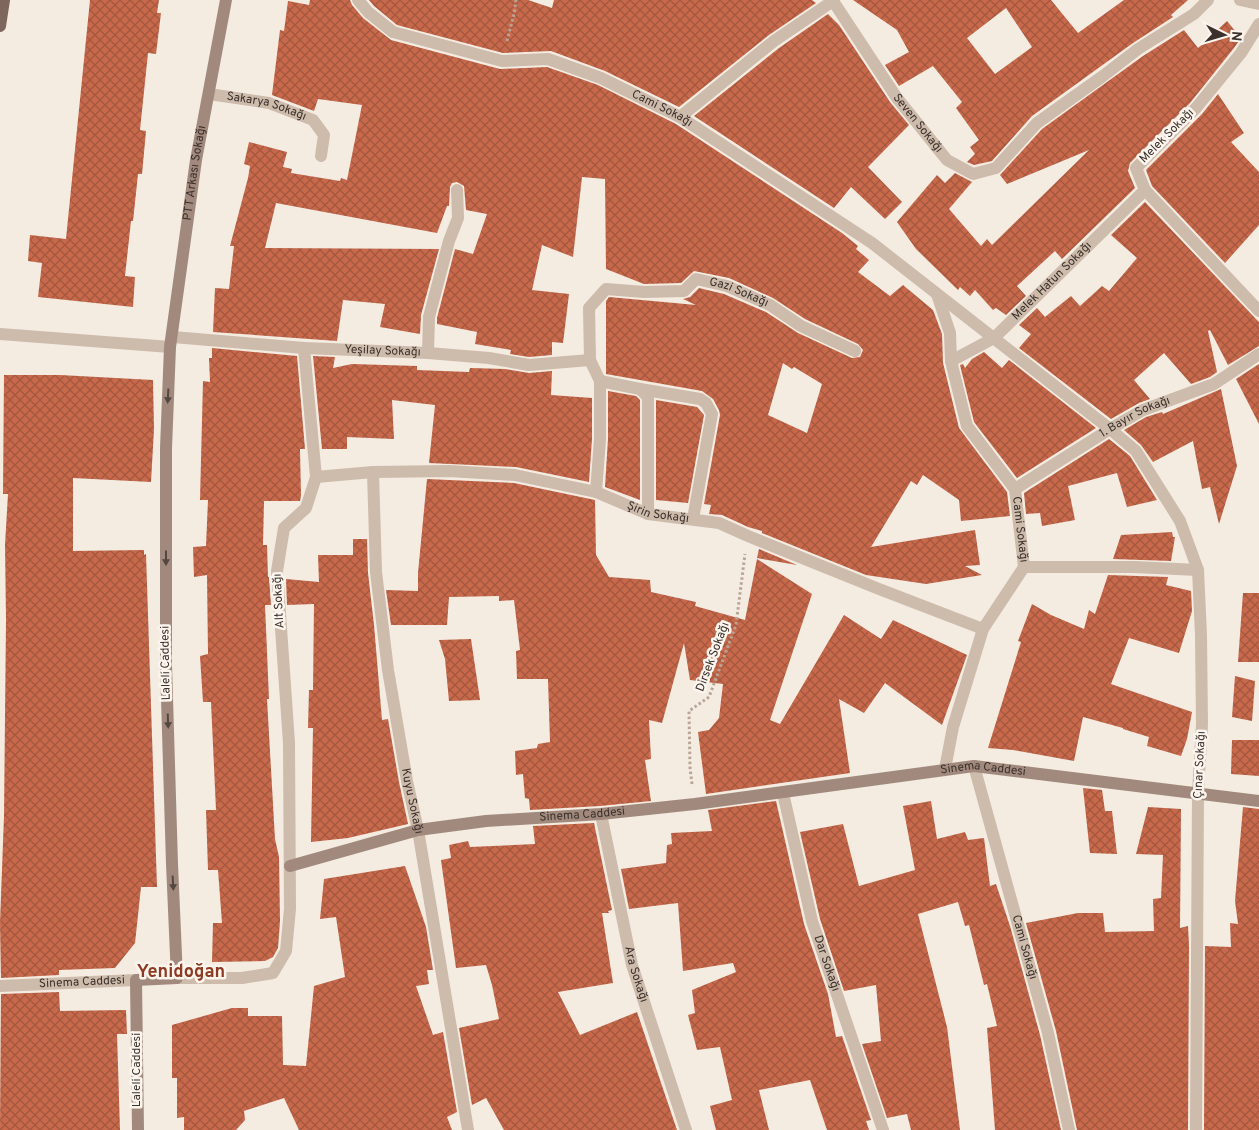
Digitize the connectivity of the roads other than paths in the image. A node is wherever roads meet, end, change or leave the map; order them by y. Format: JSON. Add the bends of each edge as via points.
{"nodes":[{"id":1,"x":4,"y":0,"type":"edge"},
{"id":2,"x":226,"y":0,"type":"edge"},
{"id":3,"x":358,"y":0,"type":"edge"},
{"id":4,"x":833,"y":0,"type":"edge"},
{"id":5,"x":1208,"y":0,"type":"edge"},
{"id":6,"x":1240,"y":0,"type":"edge"},
{"id":7,"x":1259,"y":4,"type":"edge"},
{"id":8,"x":1259,"y":24,"type":"edge"},
{"id":9,"x":0,"y":26,"type":"edge"},
{"id":10,"x":209,"y":94,"type":"junction"},
{"id":11,"x":680,"y":117,"type":"junction"},
{"id":12,"x":321,"y":156,"type":"dead end"},
{"id":13,"x":457,"y":190,"type":"dead end"},
{"id":14,"x":1145,"y":190,"type":"junction"},
{"id":15,"x":937,"y":294,"type":"junction"},
{"id":16,"x":1259,"y":311,"type":"edge"},
{"id":17,"x":0,"y":334,"type":"edge"},
{"id":18,"x":994,"y":338,"type":"junction"},
{"id":19,"x":172,"y":342,"type":"junction"},
{"id":20,"x":304,"y":348,"type":"junction"},
{"id":21,"x":855,"y":351,"type":"dead end"},
{"id":22,"x":428,"y":353,"type":"junction"},
{"id":23,"x":1259,"y":354,"type":"edge"},
{"id":24,"x":590,"y":360,"type":"junction"},
{"id":25,"x":951,"y":361,"type":"junction"},
{"id":26,"x":600,"y":381,"type":"junction"},
{"id":27,"x":640,"y":389,"type":"junction"},
{"id":28,"x":1110,"y":428,"type":"junction"},
{"id":29,"x":373,"y":472,"type":"junction"},
{"id":30,"x":316,"y":478,"type":"junction"},
{"id":31,"x":1015,"y":489,"type":"junction"},
{"id":32,"x":596,"y":492,"type":"junction"},
{"id":33,"x":648,"y":514,"type":"junction"},
{"id":34,"x":692,"y":519,"type":"junction"},
{"id":35,"x":1024,"y":567,"type":"junction"},
{"id":36,"x":1198,"y":570,"type":"junction"},
{"id":37,"x":983,"y":629,"type":"junction"},
{"id":38,"x":974,"y":766,"type":"junction"},
{"id":39,"x":945,"y":769,"type":"junction"},
{"id":40,"x":782,"y":793,"type":"junction"},
{"id":41,"x":1198,"y":793,"type":"junction"},
{"id":42,"x":1259,"y":800,"type":"edge"},
{"id":43,"x":601,"y":814,"type":"junction"},
{"id":44,"x":418,"y":830,"type":"junction"},
{"id":45,"x":290,"y":866,"type":"junction"},
{"id":46,"x":178,"y":978,"type":"junction"},
{"id":47,"x":136,"y":980,"type":"junction"},
{"id":48,"x":0,"y":986,"type":"edge"},
{"id":49,"x":138,"y":1130,"type":"edge"},
{"id":50,"x":468,"y":1130,"type":"edge"},
{"id":51,"x":686,"y":1130,"type":"edge"},
{"id":52,"x":883,"y":1130,"type":"edge"},
{"id":53,"x":1069,"y":1130,"type":"edge"},
{"id":54,"x":1196,"y":1130,"type":"edge"}],
"edges":[{"from":1,"to":9,"type":"main road"},
{"from":2,"to":10,"type":"street","name":"PTT Arkası Sokağı"},
{"from":3,"to":11,"type":"street","name":"Cami Sokağı","via":[[394,32],[502,61],[548,59],[601,78]]},
{"from":4,"to":5,"type":"street","name":"Seven Sokağı","via":[[897,98],[947,160],[972,174],[996,168],[1037,123],[1138,49],[1194,14]]},
{"from":4,"to":11,"type":"street","name":"Seven Sokağı","via":[[774,41]]},
{"from":6,"to":7,"type":"street"},
{"from":8,"to":14,"type":"street","name":"Melek Sokağı","via":[[1241,53],[1196,108],[1136,168]]},
{"from":10,"to":12,"type":"street","name":"Sakarya Sokağı","via":[[269,103],[313,120],[324,135]]},
{"from":10,"to":19,"type":"street","name":"PTT Arkası Sokağı","via":[[196,160]]},
{"from":11,"to":15,"type":"street","name":"Cami Sokağı","via":[[872,243]]},
{"from":13,"to":22,"type":"street","via":[[458,218],[430,317]]},
{"from":14,"to":16,"type":"street","name":"Melek Sokağı"},
{"from":14,"to":18,"type":"street","name":"Melek Hatun Sokağı"},
{"from":15,"to":18,"type":"street","name":"Cami Sokağı"},
{"from":15,"to":25,"type":"street","name":"Cami Sokağı","via":[[950,333]]},
{"from":17,"to":19,"type":"street","name":"Yeşilay Sokağı"},
{"from":18,"to":25,"type":"street","name":"Melek Hatun Sokağı"},
{"from":18,"to":28,"type":"street","name":"Cami Sokağı"},
{"from":19,"to":20,"type":"street","name":"Yeşilay Sokağı"},
{"from":19,"to":46,"type":"street","name":"Laleli Caddesi","one_way":true,"via":[[166,448],[166,665]]},
{"from":20,"to":22,"type":"street","name":"Yeşilay Sokağı"},
{"from":20,"to":30,"type":"street","name":"Alt Sokağı"},
{"from":21,"to":24,"type":"street","name":"Gazi Sokağı","via":[[801,326],[770,305],[727,286],[696,279],[684,291],[606,289],[589,308]]},
{"from":22,"to":24,"type":"street","name":"Yeşilay Sokağı","via":[[489,358],[530,366]]},
{"from":23,"to":28,"type":"street","name":"1. Bayır Sokağı","via":[[1214,384],[1143,410]]},
{"from":24,"to":26,"type":"street"},
{"from":25,"to":31,"type":"street","name":"Cami Sokağı","via":[[967,426]]},
{"from":26,"to":27,"type":"street"},
{"from":26,"to":32,"type":"street"},
{"from":27,"to":33,"type":"street","via":[[648,397]]},
{"from":27,"to":34,"type":"street","via":[[700,399],[712,414]]},
{"from":28,"to":31,"type":"street","name":"1. Bayır Sokağı"},
{"from":28,"to":36,"type":"street","name":"Çınar Sokağı","via":[[1136,451],[1180,521]]},
{"from":29,"to":30,"type":"street","name":"Şirin Sokağı"},
{"from":29,"to":32,"type":"street","name":"Şirin Sokağı","via":[[449,471],[515,475]]},
{"from":29,"to":44,"type":"street","name":"Kuyu Sokağı","via":[[376,572],[386,660]]},
{"from":30,"to":45,"type":"street","name":"Alt Sokağı","via":[[306,508],[284,528],[277,571],[289,743]]},
{"from":31,"to":35,"type":"street","name":"Cami Sokağı"},
{"from":32,"to":33,"type":"street","name":"Şirin Sokağı"},
{"from":33,"to":34,"type":"street","name":"Şirin Sokağı"},
{"from":34,"to":37,"type":"street","name":"Şirin Sokağı","via":[[719,523]]},
{"from":35,"to":36,"type":"street"},
{"from":35,"to":37,"type":"street","name":"Cami Sokağı"},
{"from":36,"to":41,"type":"street","name":"Çınar Sokağı","via":[[1202,724]]},
{"from":37,"to":39,"type":"street","name":"Cami Sokağı","via":[[953,728]]},
{"from":38,"to":39,"type":"street","name":"Sinema Caddesi"},
{"from":38,"to":41,"type":"street","name":"Sinema Caddesi"},
{"from":38,"to":53,"type":"street","name":"Cami Sokağı","via":[[1048,1033]]},
{"from":39,"to":40,"type":"street","name":"Sinema Caddesi"},
{"from":40,"to":43,"type":"street","name":"Sinema Caddesi"},
{"from":40,"to":52,"type":"street","name":"Dar Sokağı","via":[[812,921]]},
{"from":41,"to":42,"type":"street","name":"Sinema Caddesi"},
{"from":41,"to":54,"type":"street","name":"Çınar Sokağı"},
{"from":43,"to":44,"type":"street","name":"Sinema Caddesi","via":[[486,821]]},
{"from":43,"to":51,"type":"street","name":"Ara Sokağı","via":[[632,965]]},
{"from":44,"to":45,"type":"street","name":"Sinema Caddesi"},
{"from":44,"to":50,"type":"street","name":"Kuyu Sokağı"},
{"from":45,"to":46,"type":"street","name":"Sinema Caddesi","via":[[286,951],[273,973],[242,978]]},
{"from":46,"to":47,"type":"street","name":"Sinema Caddesi"},
{"from":47,"to":48,"type":"street","name":"Sinema Caddesi"},
{"from":47,"to":49,"type":"street","name":"Laleli Caddesi"}]}
